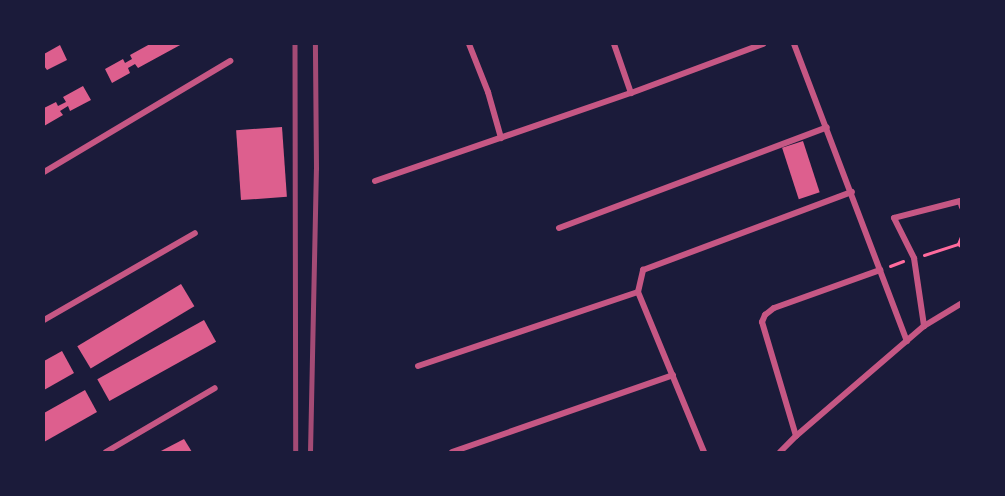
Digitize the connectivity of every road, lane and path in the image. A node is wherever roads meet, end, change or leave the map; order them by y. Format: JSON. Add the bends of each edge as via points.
{"nodes":[{"id":1,"x":468,"y":44,"type":"edge"},
{"id":2,"x":614,"y":44,"type":"edge"},
{"id":3,"x":763,"y":44,"type":"edge"},
{"id":4,"x":794,"y":44,"type":"edge"},
{"id":5,"x":230,"y":61,"type":"dead end"},
{"id":6,"x":631,"y":93,"type":"junction"},
{"id":7,"x":827,"y":127,"type":"junction"},
{"id":8,"x":501,"y":138,"type":"junction"},
{"id":9,"x":44,"y":172,"type":"edge"},
{"id":10,"x":375,"y":181,"type":"dead end"},
{"id":11,"x":852,"y":192,"type":"junction"},
{"id":12,"x":962,"y":207,"type":"edge"},
{"id":13,"x":559,"y":228,"type":"dead end"},
{"id":14,"x":195,"y":233,"type":"dead end"},
{"id":15,"x":962,"y":234,"type":"edge"},
{"id":16,"x":962,"y":247,"type":"edge"},
{"id":17,"x":880,"y":270,"type":"junction"},
{"id":18,"x":638,"y":292,"type":"junction"},
{"id":19,"x":962,"y":303,"type":"edge"},
{"id":20,"x":44,"y":320,"type":"edge"},
{"id":21,"x":924,"y":326,"type":"junction"},
{"id":22,"x":907,"y":341,"type":"junction"},
{"id":23,"x":418,"y":366,"type":"dead end"},
{"id":24,"x":674,"y":375,"type":"junction"},
{"id":25,"x":215,"y":388,"type":"dead end"},
{"id":26,"x":796,"y":436,"type":"junction"},
{"id":27,"x":106,"y":453,"type":"edge"},
{"id":28,"x":452,"y":453,"type":"edge"},
{"id":29,"x":704,"y":453,"type":"edge"},
{"id":30,"x":780,"y":453,"type":"edge"}],
"edges":[{"from":1,"to":8,"type":"street"},
{"from":2,"to":6,"type":"street"},
{"from":3,"to":6,"type":"street"},
{"from":4,"to":7,"type":"street"},
{"from":5,"to":9,"type":"street"},
{"from":6,"to":8,"type":"street"},
{"from":7,"to":11,"type":"street"},
{"from":7,"to":13,"type":"street"},
{"from":8,"to":10,"type":"street"},
{"from":11,"to":17,"type":"street"},
{"from":11,"to":18,"type":"street","via":[[643,270]]},
{"from":12,"to":21,"type":"street","via":[[960,201],[894,218],[914,258]]},
{"from":14,"to":20,"type":"street"},
{"from":15,"to":16,"type":"path","via":[[958,244]]},
{"from":17,"to":22,"type":"street"},
{"from":17,"to":26,"type":"street","via":[[774,308],[765,315],[762,322]]},
{"from":18,"to":23,"type":"street"},
{"from":18,"to":24,"type":"street"},
{"from":19,"to":21,"type":"street"},
{"from":21,"to":22,"type":"street"},
{"from":22,"to":26,"type":"street"},
{"from":24,"to":28,"type":"street"},
{"from":24,"to":29,"type":"street"},
{"from":25,"to":27,"type":"street"},
{"from":26,"to":30,"type":"street"}]}
